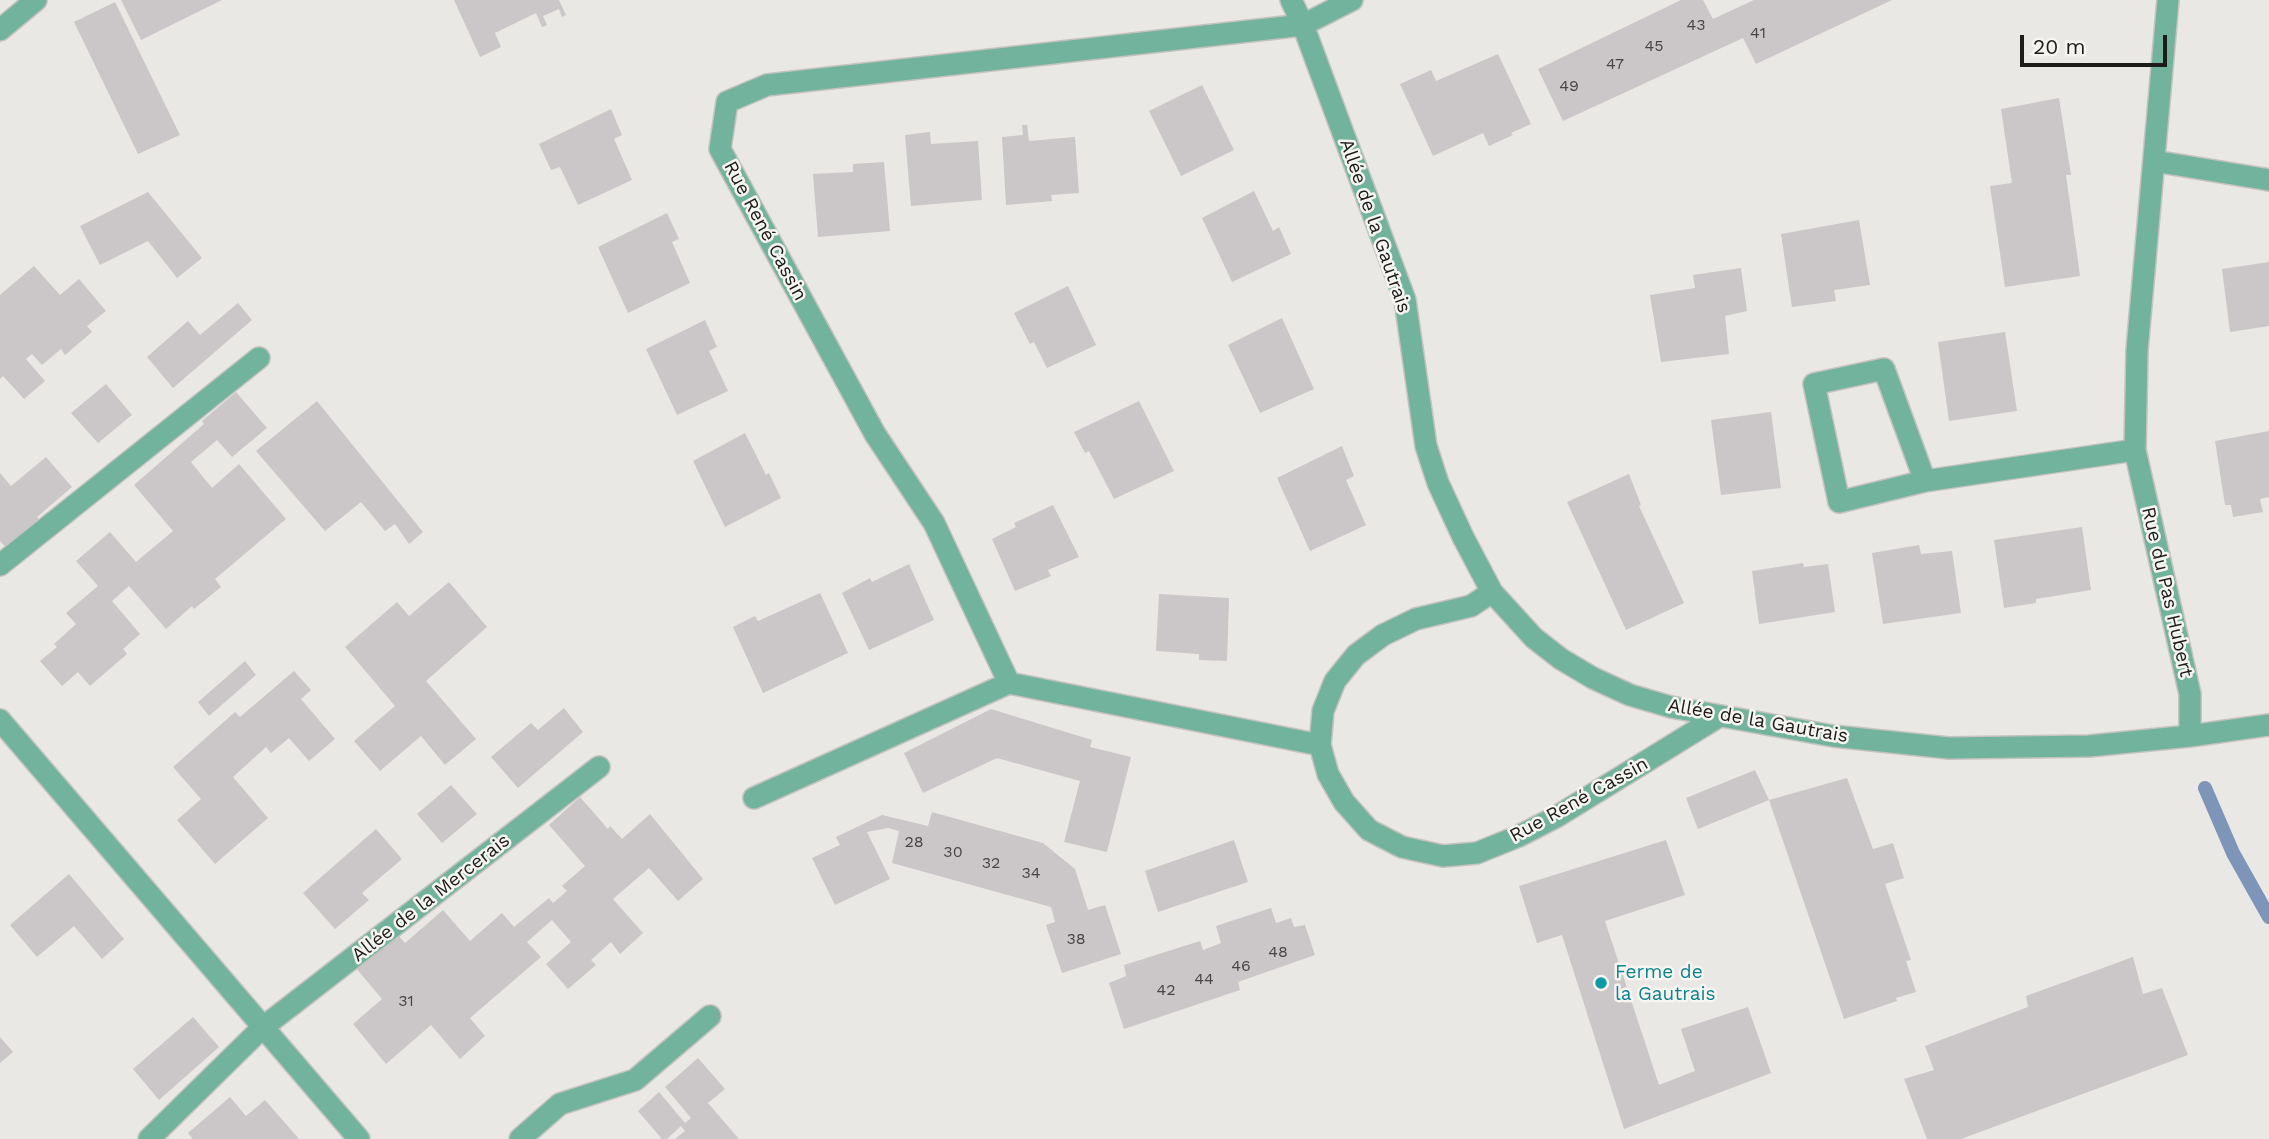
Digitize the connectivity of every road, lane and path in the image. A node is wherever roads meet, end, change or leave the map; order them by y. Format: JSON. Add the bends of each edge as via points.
{"nodes":[{"id":1,"x":36,"y":0,"type":"edge"},
{"id":2,"x":1291,"y":0,"type":"edge"},
{"id":3,"x":1352,"y":0,"type":"edge"},
{"id":4,"x":2168,"y":0,"type":"edge"},
{"id":5,"x":1303,"y":25,"type":"junction"},
{"id":6,"x":0,"y":30,"type":"edge"},
{"id":7,"x":2154,"y":161,"type":"junction"},
{"id":8,"x":2269,"y":180,"type":"edge"},
{"id":9,"x":259,"y":358,"type":"dead end"},
{"id":10,"x":2135,"y":450,"type":"junction"},
{"id":11,"x":1925,"y":481,"type":"junction"},
{"id":12,"x":0,"y":565,"type":"edge"},
{"id":13,"x":1492,"y":592,"type":"junction"},
{"id":14,"x":1009,"y":683,"type":"junction"},
{"id":15,"x":1718,"y":717,"type":"junction"},
{"id":16,"x":0,"y":720,"type":"edge"},
{"id":17,"x":2269,"y":724,"type":"edge"},
{"id":18,"x":2190,"y":736,"type":"junction"},
{"id":19,"x":1320,"y":745,"type":"junction"},
{"id":20,"x":599,"y":767,"type":"dead end"},
{"id":21,"x":754,"y":798,"type":"dead end"},
{"id":22,"x":710,"y":1016,"type":"dead end"},
{"id":23,"x":262,"y":1028,"type":"junction"},
{"id":24,"x":149,"y":1139,"type":"edge"},
{"id":25,"x":359,"y":1139,"type":"edge"},
{"id":26,"x":520,"y":1139,"type":"edge"}],
"edges":[{"from":1,"to":6,"type":"street"},
{"from":2,"to":5,"type":"street","name":"Allée de la Gautrais"},
{"from":3,"to":5,"type":"street"},
{"from":4,"to":7,"type":"street","name":"Rue du Pas Hubert"},
{"from":5,"to":13,"type":"street","name":"Allée de la Gautrais","via":[[1405,300],[1426,446],[1438,483]]},
{"from":5,"to":14,"type":"street","name":"Rue René Cassin","via":[[767,85],[727,102],[720,149],[875,435],[934,523]]},
{"from":7,"to":8,"type":"street"},
{"from":7,"to":10,"type":"street","name":"Rue du Pas Hubert","via":[[2137,350]]},
{"from":9,"to":12,"type":"street"},
{"from":10,"to":11,"type":"street"},
{"from":10,"to":18,"type":"street","name":"Rue du Pas Hubert","via":[[2190,694]]},
{"from":11,"to":11,"type":"street","via":[[1839,502],[1814,384],[1884,369]]},
{"from":13,"to":15,"type":"street","name":"Allée de la Gautrais","via":[[1534,638],[1593,678],[1630,695]]},
{"from":13,"to":19,"type":"street","name":"Rue René Cassin","via":[[1471,606],[1416,620],[1383,635],[1356,655],[1335,681],[1323,711]]},
{"from":14,"to":19,"type":"street"},
{"from":14,"to":21,"type":"street"},
{"from":15,"to":18,"type":"street","name":"Allée de la Gautrais","via":[[1833,736],[1949,748],[2089,746]]},
{"from":15,"to":19,"type":"street","name":"Rue René Cassin","via":[[1519,836],[1477,853],[1443,856],[1402,847],[1369,830],[1328,775]]},
{"from":16,"to":23,"type":"street"},
{"from":17,"to":18,"type":"street","name":"Allée de la Gautrais"},
{"from":20,"to":23,"type":"street","name":"Allée de la Mercerais"},
{"from":22,"to":26,"type":"street","via":[[635,1080],[559,1104]]},
{"from":23,"to":24,"type":"street","name":"Allée de la Mercerais"},
{"from":23,"to":25,"type":"street"}]}
